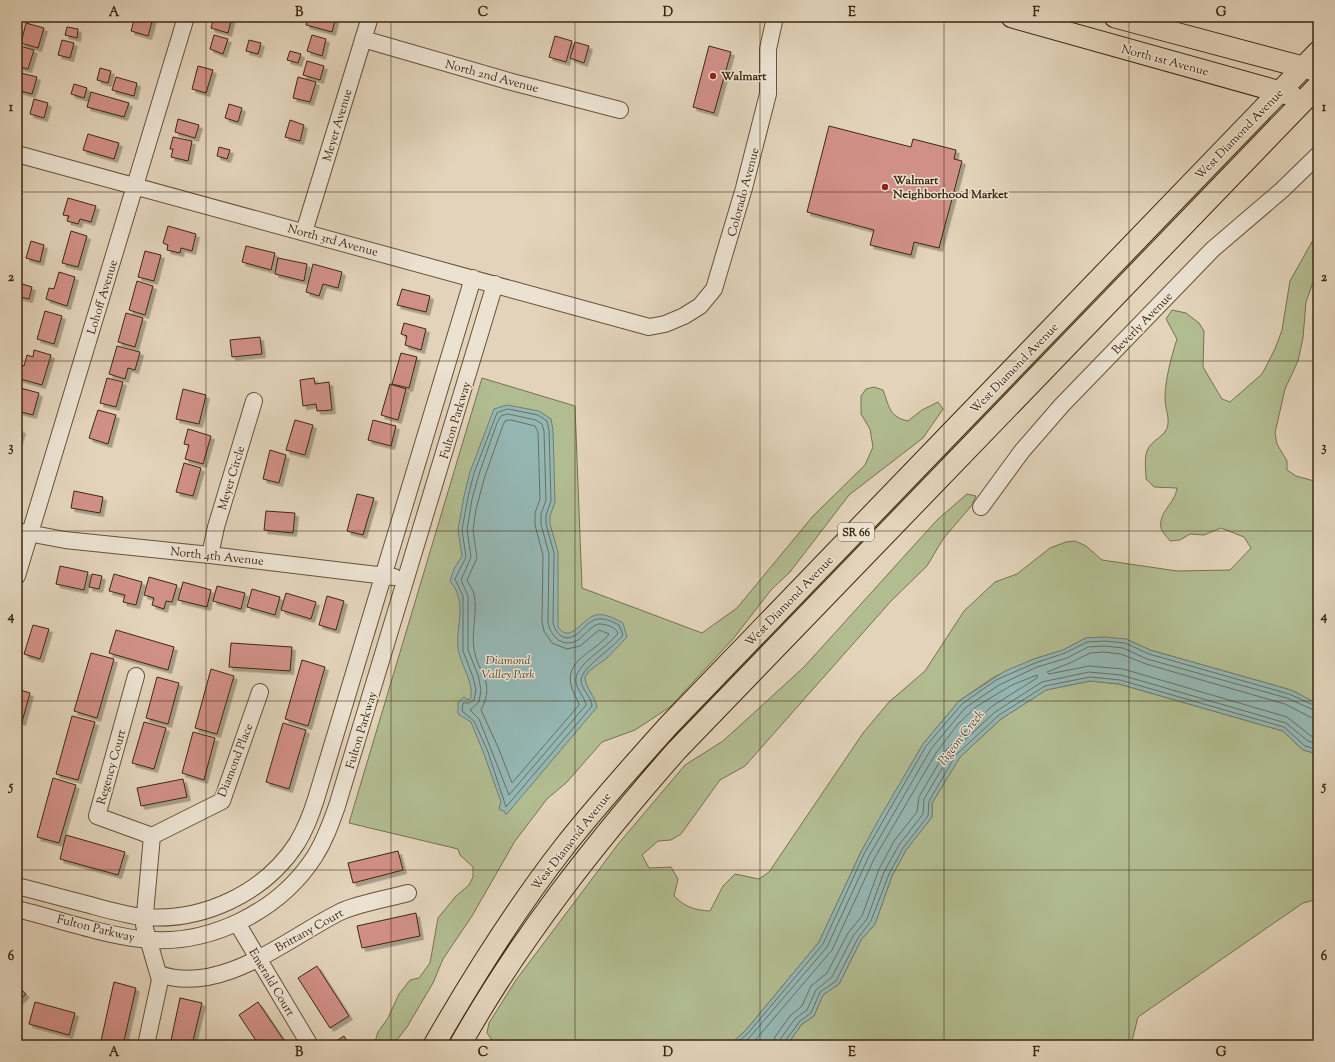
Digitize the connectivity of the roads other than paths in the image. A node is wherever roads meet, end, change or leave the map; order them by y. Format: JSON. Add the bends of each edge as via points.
{"nodes":[{"id":1,"x":186,"y":17,"type":"edge"},
{"id":2,"x":370,"y":17,"type":"edge"},
{"id":3,"x":775,"y":17,"type":"edge"},
{"id":4,"x":1012,"y":17,"type":"edge"},
{"id":5,"x":1115,"y":17,"type":"edge"},
{"id":6,"x":1153,"y":22,"type":"edge"},
{"id":7,"x":364,"y":39,"type":"junction"},
{"id":8,"x":1318,"y":52,"type":"edge"},
{"id":9,"x":1310,"y":69,"type":"edge"},
{"id":10,"x":1280,"y":92,"type":"junction"},
{"id":11,"x":1314,"y":96,"type":"edge"},
{"id":12,"x":620,"y":110,"type":"dead end"},
{"id":13,"x":17,"y":154,"type":"edge"},
{"id":14,"x":1318,"y":155,"type":"edge"},
{"id":15,"x":136,"y":186,"type":"junction"},
{"id":16,"x":304,"y":232,"type":"junction"},
{"id":17,"x":474,"y":278,"type":"junction"},
{"id":18,"x":495,"y":284,"type":"junction"},
{"id":19,"x":649,"y":327,"type":"joint"},
{"id":20,"x":254,"y":401,"type":"dead end"},
{"id":21,"x":981,"y":507,"type":"dead end"},
{"id":22,"x":23,"y":532,"type":"edge"},
{"id":23,"x":210,"y":554,"type":"junction"},
{"id":24,"x":383,"y":575,"type":"junction"},
{"id":25,"x":17,"y":576,"type":"edge"},
{"id":26,"x":405,"y":579,"type":"junction"},
{"id":27,"x":136,"y":676,"type":"dead end"},
{"id":28,"x":260,"y":692,"type":"dead end"},
{"id":29,"x":152,"y":836,"type":"junction"},
{"id":30,"x":17,"y":886,"type":"edge"},
{"id":31,"x":408,"y":893,"type":"dead end"},
{"id":32,"x":17,"y":909,"type":"edge"},
{"id":33,"x":144,"y":917,"type":"junction"},
{"id":34,"x":237,"y":923,"type":"junction"},
{"id":35,"x":148,"y":940,"type":"junction"},
{"id":36,"x":258,"y":959,"type":"junction"},
{"id":37,"x":159,"y":974,"type":"junction"},
{"id":38,"x":308,"y":1042,"type":"dead end"},
{"id":39,"x":146,"y":1045,"type":"edge"},
{"id":40,"x":434,"y":1045,"type":"edge"},
{"id":41,"x":460,"y":1045,"type":"edge"}],
"edges":[{"from":1,"to":15,"type":"street","name":"Lohoff Avenue"},
{"from":2,"to":7,"type":"street","name":"Meyer Avenue"},
{"from":3,"to":19,"type":"street","name":"Colorado Avenue","via":[[768,49],[768,94],[714,289],[700,306],[684,316]]},
{"from":4,"to":10,"type":"main road","name":"North 1st Avenue"},
{"from":5,"to":6,"type":"main road"},
{"from":6,"to":9,"type":"main road"},
{"from":7,"to":12,"type":"street","name":"North 2nd Avenue"},
{"from":7,"to":16,"type":"street","name":"Meyer Avenue"},
{"from":8,"to":9,"type":"main road","name":"West Diamond Avenue","number":"SR 66"},
{"from":9,"to":10,"type":"main road","name":"West Diamond Avenue","number":"SR 66"},
{"from":10,"to":11,"type":"main road","name":"North 1st Avenue"},
{"from":10,"to":40,"type":"main road","name":"West Diamond Avenue","number":"SR 66","via":[[669,725],[609,792],[564,847],[508,924],[464,992]]},
{"from":11,"to":41,"type":"main road","name":"West Diamond Avenue","number":"SR 66","via":[[677,750],[622,812],[544,912]]},
{"from":13,"to":15,"type":"street","name":"North 3rd Avenue"},
{"from":14,"to":21,"type":"street","name":"Beverly Avenue","via":[[1282,190],[1213,249],[1062,405],[1022,451]]},
{"from":15,"to":16,"type":"street","name":"North 3rd Avenue"},
{"from":15,"to":22,"type":"street","name":"Lohoff Avenue"},
{"from":16,"to":17,"type":"street","name":"North 3rd Avenue"},
{"from":17,"to":18,"type":"street","name":"North 3rd Avenue"},
{"from":17,"to":24,"type":"street","name":"Fulton Parkway"},
{"from":18,"to":19,"type":"street","name":"North 3rd Avenue"},
{"from":18,"to":26,"type":"street","name":"Fulton Parkway"},
{"from":20,"to":23,"type":"street","name":"Meyer Circle"},
{"from":22,"to":23,"type":"street","name":"North 4th Avenue","via":[[65,540]]},
{"from":22,"to":25,"type":"street","name":"Lohoff Avenue"},
{"from":23,"to":24,"type":"street","name":"North 4th Avenue"},
{"from":24,"to":26,"type":"street","name":"North 4th Avenue"},
{"from":24,"to":33,"type":"street","name":"Fulton Parkway","via":[[309,821],[297,843],[274,871],[228,903],[198,914]]},
{"from":26,"to":34,"type":"street","name":"Fulton Parkway","via":[[329,830],[316,855],[290,887]]},
{"from":27,"to":29,"type":"street","name":"Regency Court","via":[[97,816]]},
{"from":28,"to":29,"type":"street","name":"Diamond Place","via":[[222,801]]},
{"from":29,"to":33,"type":"street"},
{"from":30,"to":33,"type":"street","name":"Fulton Parkway"},
{"from":31,"to":36,"type":"street","name":"Brittany Court","via":[[342,911]]},
{"from":32,"to":35,"type":"street","name":"Fulton Parkway","via":[[120,936]]},
{"from":33,"to":35,"type":"street"},
{"from":34,"to":35,"type":"street","name":"Fulton Parkway","via":[[202,936]]},
{"from":34,"to":36,"type":"street","name":"Emerald Court"},
{"from":35,"to":37,"type":"street"},
{"from":36,"to":37,"type":"street","name":"Brittany Court","via":[[201,979],[167,977]]},
{"from":36,"to":38,"type":"street","name":"Emerald Court"},
{"from":37,"to":39,"type":"street","via":[[159,990]]}]}
